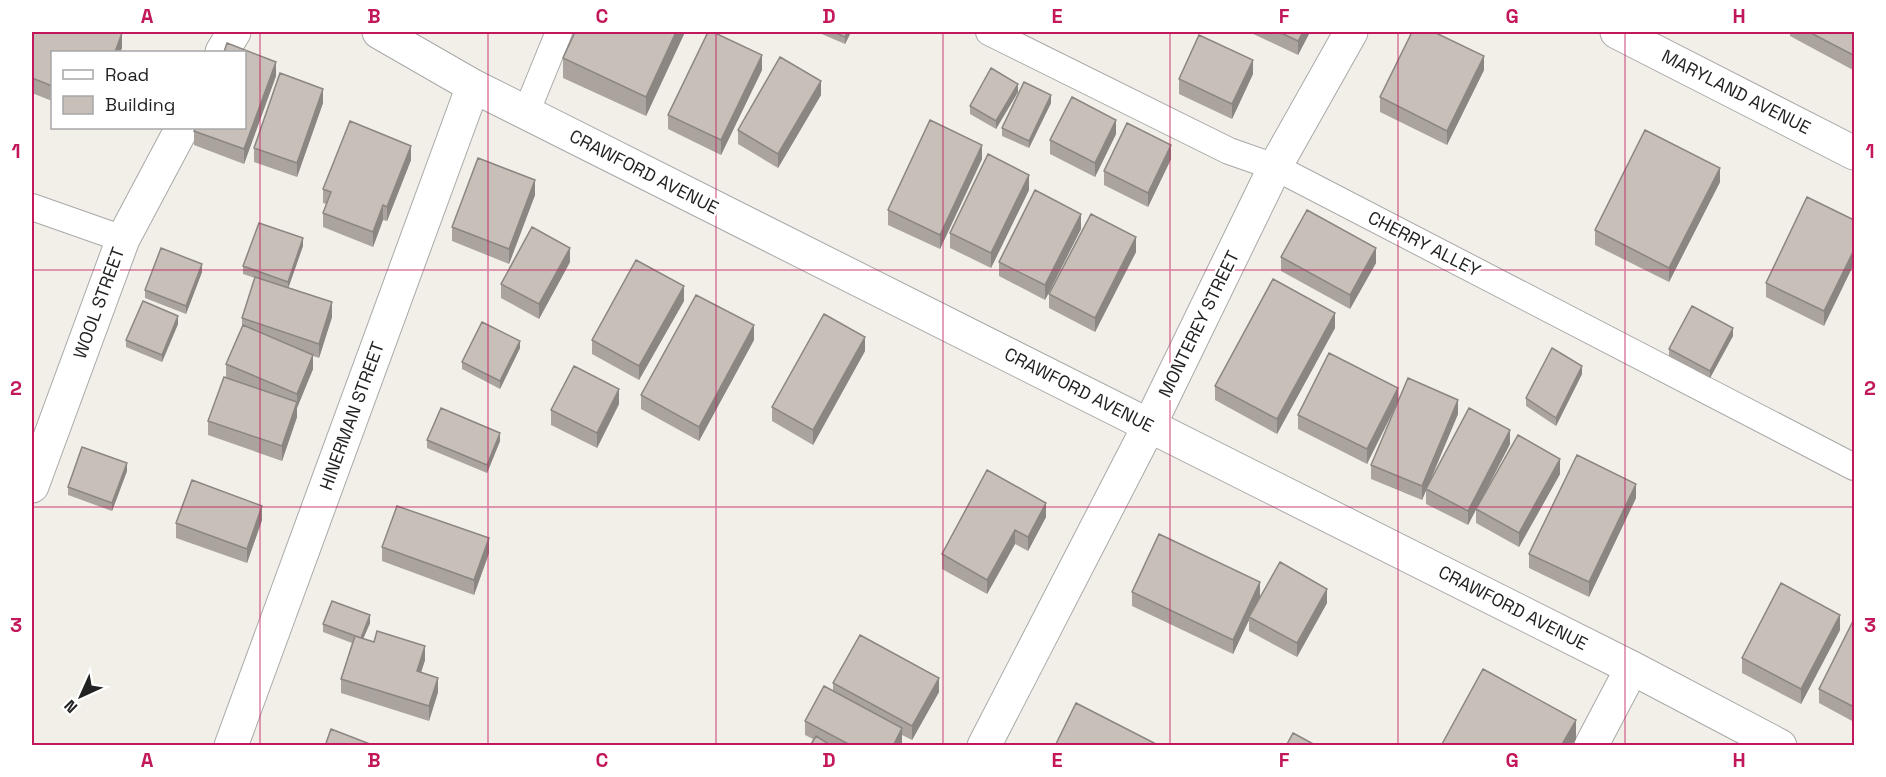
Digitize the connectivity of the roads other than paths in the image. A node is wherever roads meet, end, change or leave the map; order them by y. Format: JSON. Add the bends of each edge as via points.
{"nodes":[{"id":1,"x":234,"y":32,"type":"edge"},
{"id":2,"x":379,"y":32,"type":"edge"},
{"id":3,"x":559,"y":32,"type":"edge"},
{"id":4,"x":989,"y":32,"type":"edge"},
{"id":5,"x":1351,"y":32,"type":"edge"},
{"id":6,"x":1617,"y":32,"type":"edge"},
{"id":7,"x":223,"y":51,"type":"edge"},
{"id":8,"x":473,"y":86,"type":"junction"},
{"id":9,"x":526,"y":113,"type":"junction"},
{"id":10,"x":181,"y":129,"type":"edge"},
{"id":11,"x":1854,"y":153,"type":"edge"},
{"id":12,"x":1275,"y":167,"type":"junction"},
{"id":13,"x":32,"y":207,"type":"edge"},
{"id":14,"x":123,"y":239,"type":"junction"},
{"id":15,"x":1149,"y":426,"type":"junction"},
{"id":16,"x":1854,"y":467,"type":"edge"},
{"id":17,"x":32,"y":486,"type":"edge"},
{"id":18,"x":1632,"y":668,"type":"junction"},
{"id":19,"x":231,"y":746,"type":"edge"},
{"id":20,"x":984,"y":746,"type":"edge"},
{"id":21,"x":1591,"y":746,"type":"edge"},
{"id":22,"x":1780,"y":746,"type":"edge"}],
"edges":[{"from":1,"to":7,"type":"street"},
{"from":2,"to":8,"type":"street","name":"CRAWFORD AVENUE"},
{"from":3,"to":9,"type":"lane"},
{"from":4,"to":12,"type":"lane","name":"CHERRY ALLEY","via":[[1229,151]]},
{"from":5,"to":12,"type":"street","name":"MONTEREY STREET"},
{"from":6,"to":11,"type":"street","name":"MARYLAND AVENUE"},
{"from":8,"to":9,"type":"street","name":"CRAWFORD AVENUE"},
{"from":8,"to":19,"type":"street","name":"HINERMAN STREET"},
{"from":9,"to":15,"type":"street","name":"CRAWFORD AVENUE"},
{"from":10,"to":14,"type":"street","name":"WOOL STREET"},
{"from":12,"to":15,"type":"street","name":"MONTEREY STREET"},
{"from":12,"to":16,"type":"lane","name":"CHERRY ALLEY"},
{"from":13,"to":14,"type":"lane"},
{"from":14,"to":17,"type":"street","name":"WOOL STREET"},
{"from":15,"to":18,"type":"street","name":"CRAWFORD AVENUE"},
{"from":15,"to":20,"type":"street","name":"MONTEREY STREET"},
{"from":18,"to":21,"type":"street"},
{"from":18,"to":22,"type":"street","name":"CRAWFORD AVENUE"}]}
